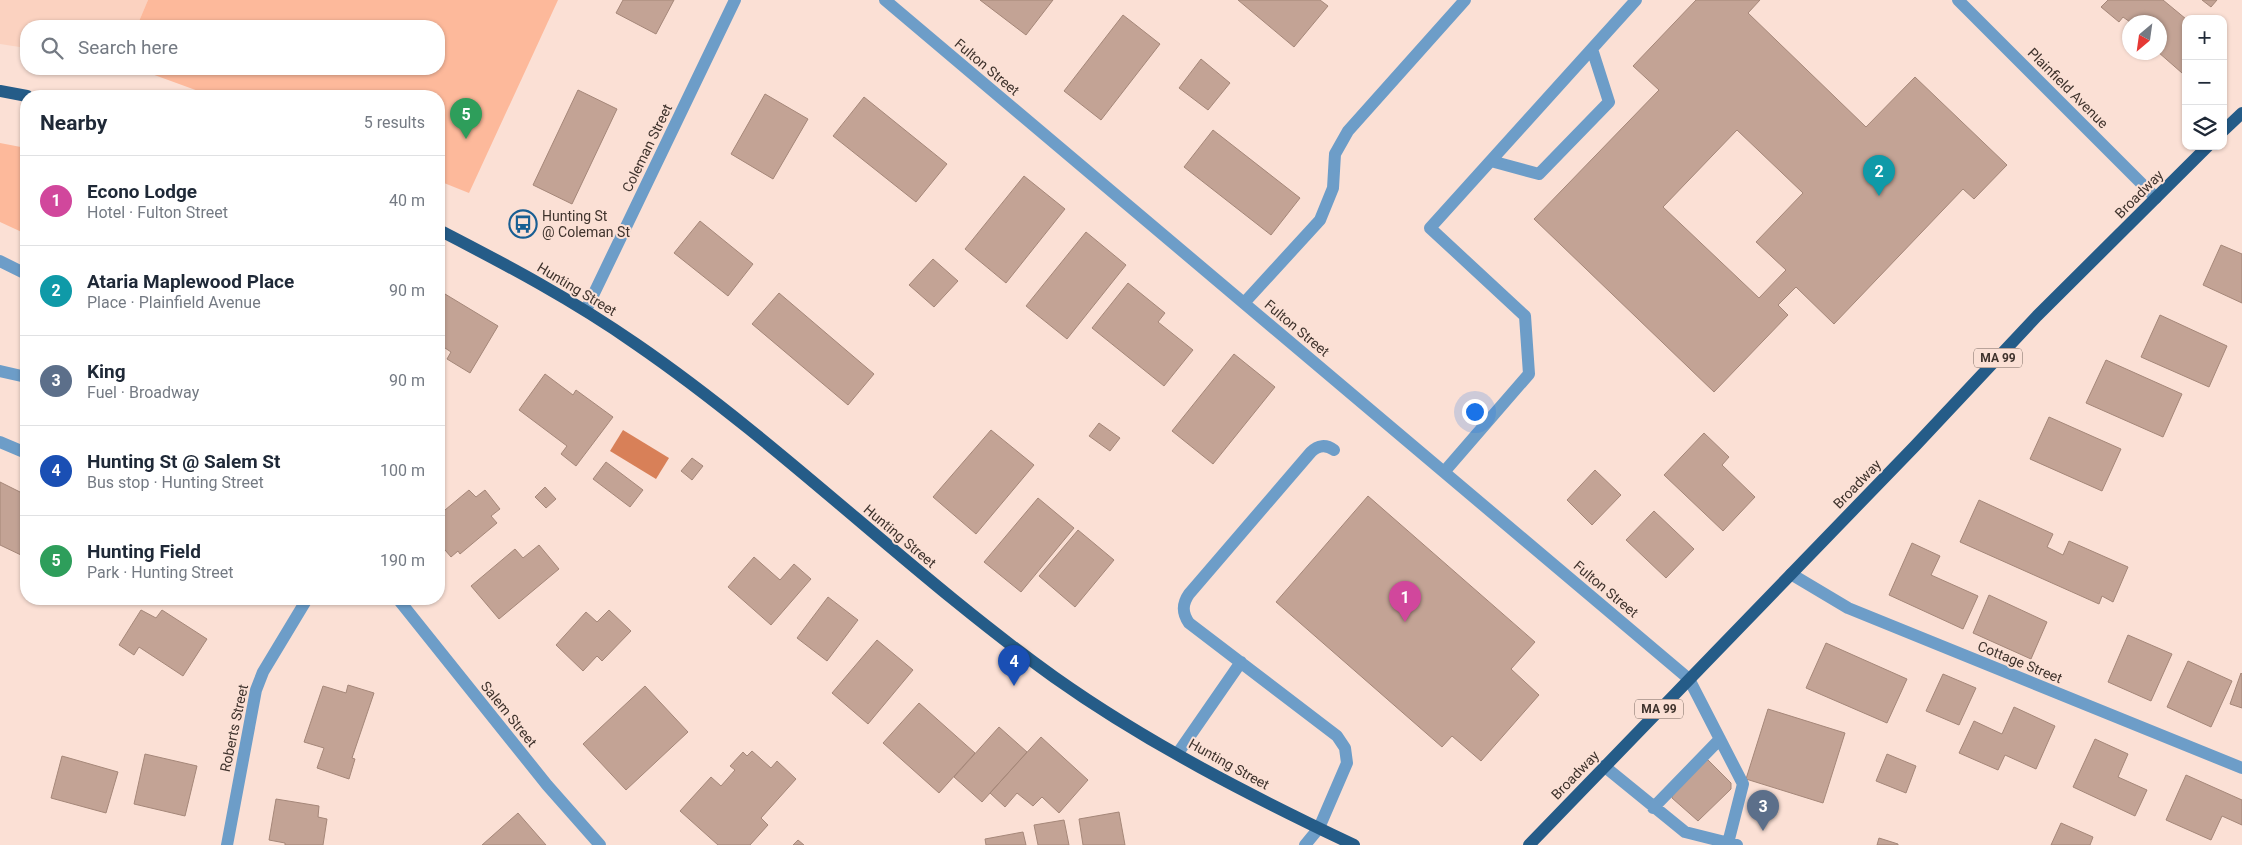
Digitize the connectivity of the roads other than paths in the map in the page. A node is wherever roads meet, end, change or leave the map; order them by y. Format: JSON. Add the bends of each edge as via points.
{"nodes":[{"id":1,"x":735,"y":0,"type":"edge"},
{"id":2,"x":885,"y":0,"type":"edge"},
{"id":3,"x":1465,"y":0,"type":"edge"},
{"id":4,"x":1636,"y":0,"type":"edge"},
{"id":5,"x":1958,"y":0,"type":"edge"},
{"id":6,"x":1592,"y":49,"type":"junction"},
{"id":7,"x":0,"y":91,"type":"edge"},
{"id":8,"x":20,"y":95,"type":"edge"},
{"id":9,"x":2242,"y":112,"type":"edge"},
{"id":10,"x":2227,"y":127,"type":"edge"},
{"id":11,"x":2204,"y":150,"type":"edge"},
{"id":12,"x":1491,"y":161,"type":"junction"},
{"id":13,"x":2156,"y":198,"type":"junction"},
{"id":14,"x":445,"y":233,"type":"edge"},
{"id":15,"x":0,"y":261,"type":"edge"},
{"id":16,"x":20,"y":271,"type":"edge"},
{"id":17,"x":1244,"y":303,"type":"junction"},
{"id":18,"x":586,"y":310,"type":"junction"},
{"id":19,"x":0,"y":371,"type":"edge"},
{"id":20,"x":20,"y":376,"type":"edge"},
{"id":21,"x":0,"y":442,"type":"edge"},
{"id":22,"x":1334,"y":450,"type":"dead end"},
{"id":23,"x":20,"y":451,"type":"edge"},
{"id":24,"x":1444,"y":472,"type":"junction"},
{"id":25,"x":1791,"y":574,"type":"junction"},
{"id":26,"x":303,"y":605,"type":"edge"},
{"id":27,"x":403,"y":605,"type":"edge"},
{"id":28,"x":1241,"y":662,"type":"junction"},
{"id":29,"x":1689,"y":679,"type":"junction"},
{"id":30,"x":1720,"y":739,"type":"junction"},
{"id":31,"x":1178,"y":754,"type":"junction"},
{"id":32,"x":1604,"y":766,"type":"junction"},
{"id":33,"x":2242,"y":768,"type":"edge"},
{"id":34,"x":1653,"y":808,"type":"junction"},
{"id":35,"x":1319,"y":828,"type":"junction"},
{"id":36,"x":1685,"y":832,"type":"junction"},
{"id":37,"x":1732,"y":844,"type":"edge"},
{"id":38,"x":228,"y":845,"type":"edge"},
{"id":39,"x":600,"y":845,"type":"edge"},
{"id":40,"x":1305,"y":845,"type":"edge"},
{"id":41,"x":1354,"y":845,"type":"edge"},
{"id":42,"x":1529,"y":845,"type":"edge"},
{"id":43,"x":1681,"y":845,"type":"edge"}],
"edges":[{"from":1,"to":18,"type":"street","name":"Coleman Street"},
{"from":2,"to":17,"type":"street","name":"Fulton Street"},
{"from":3,"to":17,"type":"street","via":[[1348,131],[1335,154],[1333,188],[1320,220]]},
{"from":4,"to":6,"type":"street"},
{"from":5,"to":13,"type":"street","name":"Plainfield Avenue"},
{"from":6,"to":12,"type":"street"},
{"from":6,"to":12,"type":"street","via":[[1609,102],[1539,174]]},
{"from":7,"to":8,"type":"main road"},
{"from":9,"to":10,"type":"main road"},
{"from":11,"to":13,"type":"main road","name":"Broadway","number":"MA 99"},
{"from":12,"to":24,"type":"street","via":[[1430,228],[1525,316],[1529,374]]},
{"from":13,"to":25,"type":"main road","name":"Broadway","number":"MA 99","via":[[2037,316]]},
{"from":14,"to":18,"type":"main road","name":"Hunting Street"},
{"from":15,"to":16,"type":"street"},
{"from":17,"to":24,"type":"street","name":"Fulton Street"},
{"from":18,"to":31,"type":"main road","name":"Hunting Street","via":[[711,399],[1010,645],[1084,698]]},
{"from":19,"to":20,"type":"street"},
{"from":21,"to":23,"type":"street"},
{"from":22,"to":28,"type":"street","via":[[1321,446],[1311,452],[1186,598],[1184,611],[1189,623]]},
{"from":24,"to":29,"type":"street","name":"Fulton Street"},
{"from":25,"to":29,"type":"main road","name":"Broadway","number":"MA 99"},
{"from":25,"to":33,"type":"street","name":"Cottage Street","via":[[1848,608]]},
{"from":26,"to":38,"type":"street","name":"Roberts Street","via":[[263,672],[256,690]]},
{"from":27,"to":39,"type":"street","name":"Salem Street","via":[[547,785]]},
{"from":28,"to":31,"type":"street"},
{"from":28,"to":35,"type":"street","via":[[1343,744],[1347,763]]},
{"from":29,"to":30,"type":"street"},
{"from":29,"to":32,"type":"main road","name":"Broadway","number":"MA 99"},
{"from":30,"to":34,"type":"street"},
{"from":30,"to":37,"type":"street","via":[[1743,784]]},
{"from":31,"to":35,"type":"main road","name":"Hunting Street"},
{"from":32,"to":34,"type":"street"},
{"from":32,"to":42,"type":"main road","name":"Broadway","number":"MA 99"},
{"from":34,"to":36,"type":"street"},
{"from":35,"to":40,"type":"street"},
{"from":35,"to":41,"type":"main road","name":"Hunting Street"},
{"from":36,"to":37,"type":"street"},
{"from":36,"to":43,"type":"street"}]}
